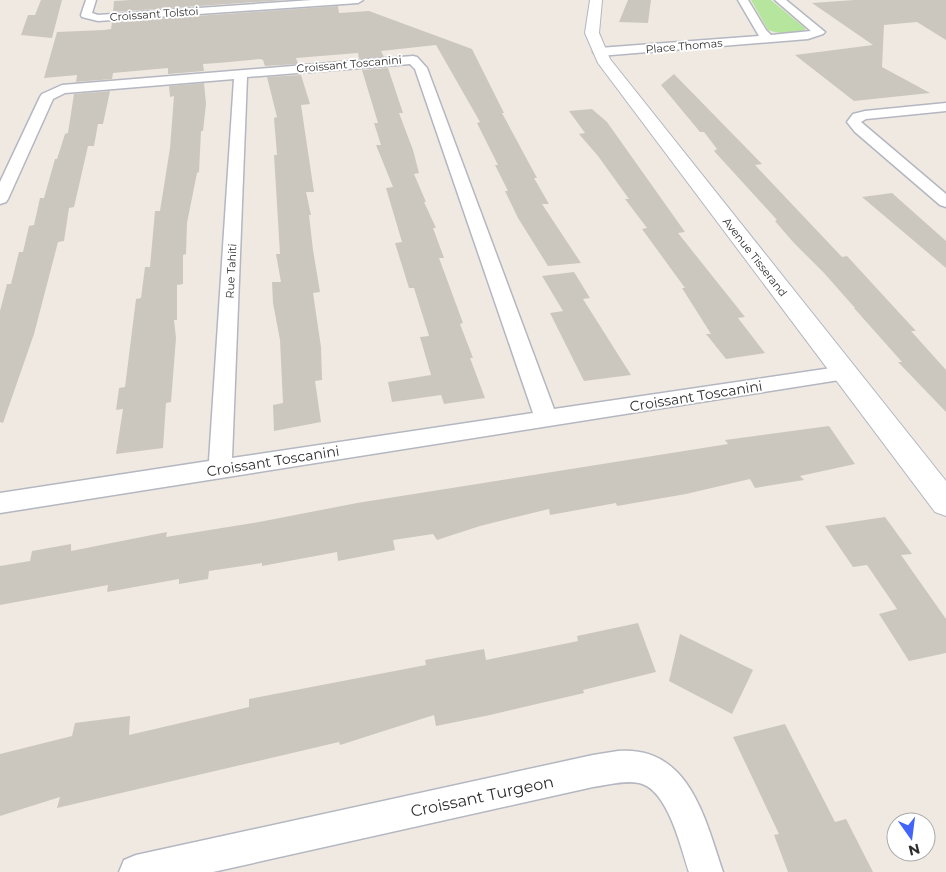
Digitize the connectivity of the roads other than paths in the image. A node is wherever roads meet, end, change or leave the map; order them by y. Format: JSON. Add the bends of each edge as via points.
{"nodes":[{"id":1,"x":91,"y":0,"type":"edge"},
{"id":2,"x":358,"y":0,"type":"edge"},
{"id":3,"x":596,"y":0,"type":"edge"},
{"id":4,"x":743,"y":0,"type":"edge"},
{"id":5,"x":780,"y":0,"type":"edge"},
{"id":6,"x":768,"y":39,"type":"junction"},
{"id":7,"x":599,"y":52,"type":"junction"},
{"id":8,"x":241,"y":73,"type":"junction"},
{"id":9,"x":946,"y":107,"type":"edge"},
{"id":10,"x":0,"y":200,"type":"edge"},
{"id":11,"x":946,"y":202,"type":"edge"},
{"id":12,"x":845,"y":373,"type":"junction"},
{"id":13,"x":546,"y":418,"type":"junction"},
{"id":14,"x":220,"y":469,"type":"junction"},
{"id":15,"x":0,"y":503,"type":"edge"},
{"id":16,"x":946,"y":503,"type":"edge"},
{"id":17,"x":198,"y":865,"type":"edge"},
{"id":18,"x":136,"y":872,"type":"edge"},
{"id":19,"x":706,"y":872,"type":"edge"}],
"edges":[{"from":1,"to":2,"type":"street","name":"Croissant Tolstoi","via":[[86,15],[98,18]]},
{"from":3,"to":7,"type":"street","name":"Avenue Tisserand","via":[[592,33]]},
{"from":4,"to":6,"type":"street"},
{"from":5,"to":6,"type":"street","name":"Place Thomas","via":[[819,32]]},
{"from":6,"to":7,"type":"street","name":"Place Thomas"},
{"from":7,"to":12,"type":"street","name":"Avenue Tisserand"},
{"from":8,"to":10,"type":"street","name":"Croissant Toscanini","via":[[79,86],[52,92]]},
{"from":8,"to":13,"type":"street","name":"Croissant Toscanini","via":[[403,60],[414,60],[419,65]]},
{"from":8,"to":14,"type":"street","name":"Rue Tahiti"},
{"from":9,"to":11,"type":"street","via":[[865,115],[854,122]]},
{"from":12,"to":13,"type":"street","name":"Croissant Toscanini"},
{"from":12,"to":16,"type":"street","name":"Avenue Tisserand"},
{"from":13,"to":14,"type":"street","name":"Croissant Toscanini"},
{"from":14,"to":15,"type":"street","name":"Croissant Toscanini"},
{"from":17,"to":18,"type":"street","name":"Croissant Turgeon"},
{"from":17,"to":19,"type":"street","name":"Croissant Turgeon","via":[[593,771],[623,767],[642,768],[661,776],[673,790]]}]}
